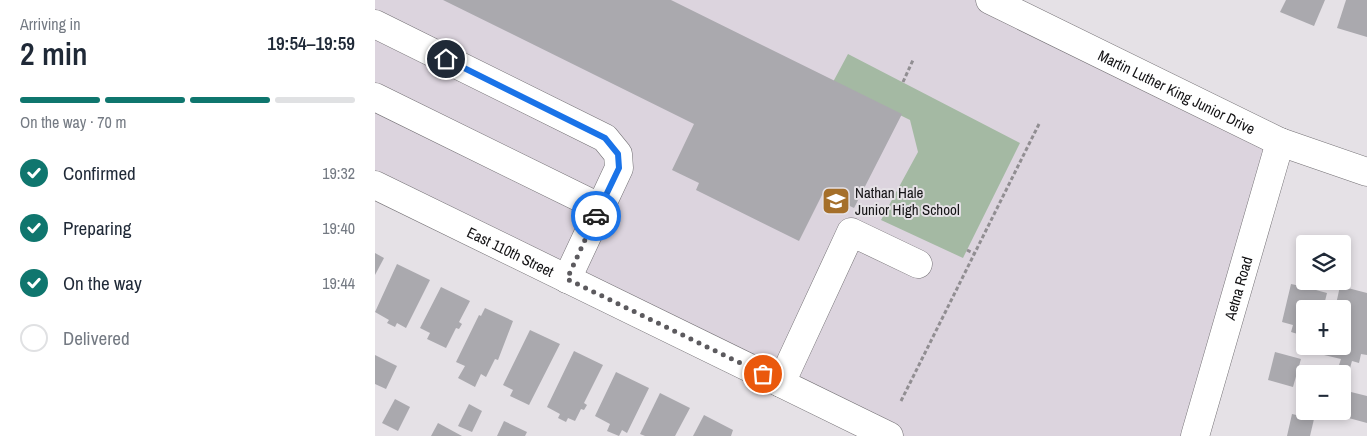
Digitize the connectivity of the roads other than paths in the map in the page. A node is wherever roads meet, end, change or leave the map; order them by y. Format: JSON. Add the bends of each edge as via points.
{"nodes":[{"id":1,"x":990,"y":0,"type":"edge"},
{"id":2,"x":375,"y":24,"type":"edge"},
{"id":3,"x":375,"y":97,"type":"edge"},
{"id":4,"x":1280,"y":142,"type":"junction"},
{"id":5,"x":1367,"y":172,"type":"edge"},
{"id":6,"x":375,"y":185,"type":"edge"},
{"id":7,"x":601,"y":208,"type":"junction"},
{"id":8,"x":918,"y":264,"type":"dead end"},
{"id":9,"x":567,"y":279,"type":"junction"},
{"id":10,"x":781,"y":383,"type":"junction"},
{"id":11,"x":889,"y":436,"type":"edge"},
{"id":12,"x":1195,"y":436,"type":"edge"}],
"edges":[{"from":1,"to":4,"type":"street","name":"Martin Luther King Junior Drive"},
{"from":2,"to":7,"type":"street","via":[[605,138],[618,154],[619,168]]},
{"from":3,"to":7,"type":"street"},
{"from":4,"to":5,"type":"street","name":"Martin Luther King Junior Drive"},
{"from":4,"to":12,"type":"street","name":"Aetna Road"},
{"from":6,"to":9,"type":"street","name":"East 110th Street"},
{"from":7,"to":9,"type":"street"},
{"from":8,"to":10,"type":"street","via":[[851,232]]},
{"from":9,"to":10,"type":"street","name":"East 110th Street"},
{"from":10,"to":11,"type":"street","name":"East 110th Street"}]}
